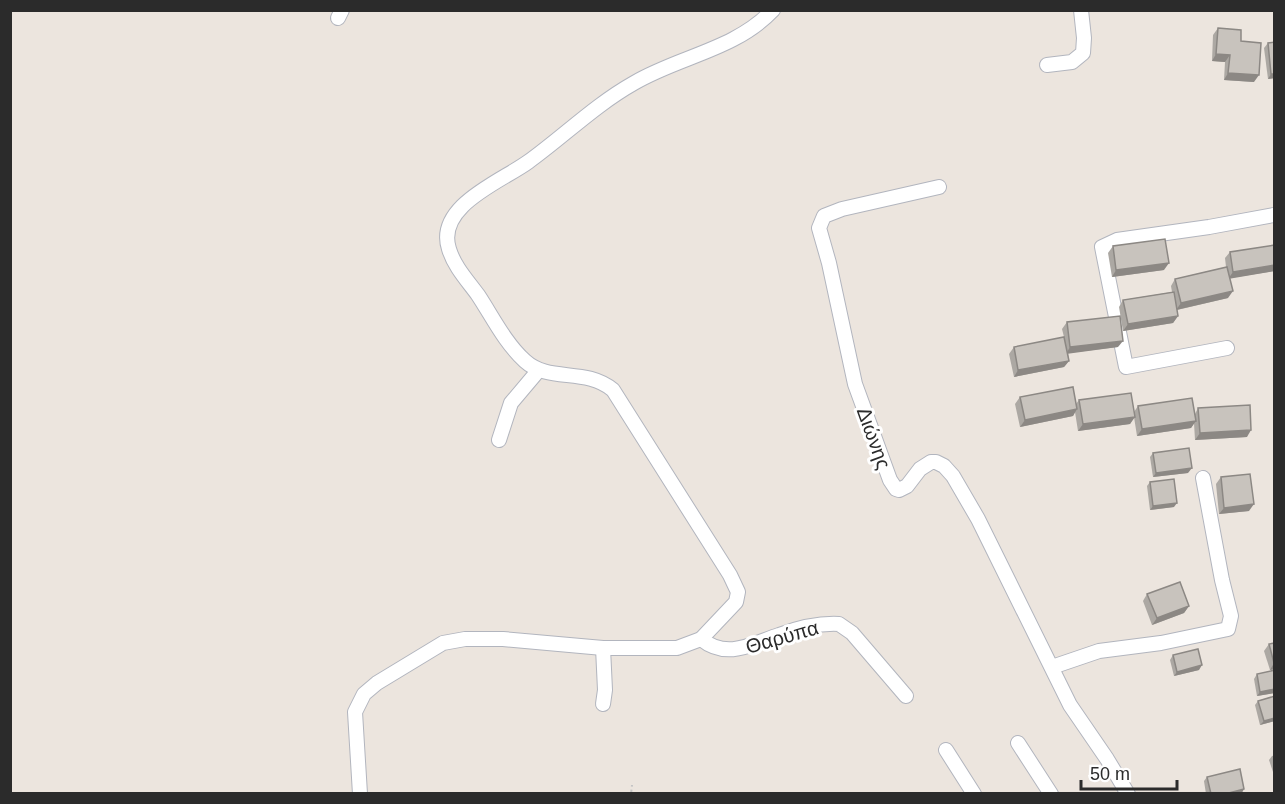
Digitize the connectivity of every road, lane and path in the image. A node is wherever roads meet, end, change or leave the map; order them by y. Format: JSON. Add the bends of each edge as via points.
{"nodes":[{"id":1,"x":773,"y":10,"type":"edge"},
{"id":2,"x":1081,"y":10,"type":"edge"},
{"id":3,"x":1047,"y":64,"type":"dead end"},
{"id":4,"x":939,"y":187,"type":"dead end"},
{"id":5,"x":1275,"y":215,"type":"edge"},
{"id":6,"x":1227,"y":348,"type":"dead end"},
{"id":7,"x":538,"y":371,"type":"junction"},
{"id":8,"x":499,"y":440,"type":"dead end"},
{"id":9,"x":1203,"y":478,"type":"dead end"},
{"id":10,"x":701,"y":639,"type":"junction"},
{"id":11,"x":603,"y":648,"type":"junction"},
{"id":12,"x":1052,"y":668,"type":"junction"},
{"id":13,"x":906,"y":696,"type":"dead end"},
{"id":14,"x":603,"y":704,"type":"dead end"},
{"id":15,"x":1018,"y":743,"type":"dead end"},
{"id":16,"x":946,"y":750,"type":"dead end"},
{"id":17,"x":632,"y":785,"type":"dead end"},
{"id":18,"x":360,"y":794,"type":"edge"},
{"id":19,"x":631,"y":794,"type":"edge"},
{"id":20,"x":974,"y":794,"type":"edge"},
{"id":21,"x":1051,"y":794,"type":"edge"},
{"id":22,"x":1128,"y":794,"type":"edge"}],
"edges":[{"from":1,"to":7,"type":"street","via":[[738,38],[628,87],[582,118],[529,162],[459,208],[447,243],[455,263],[519,356]]},
{"from":2,"to":3,"type":"street","via":[[1083,53],[1075,61]]},
{"from":4,"to":12,"type":"street","name":"Διώνης","via":[[842,208],[821,219],[819,228],[855,384],[896,489],[907,486],[930,462],[944,466],[953,476]]},
{"from":5,"to":6,"type":"street","via":[[1117,240],[1102,247],[1126,367]]},
{"from":7,"to":8,"type":"street","via":[[511,403]]},
{"from":7,"to":10,"type":"street","via":[[600,381],[613,390],[716,551],[736,586],[738,598]]},
{"from":9,"to":12,"type":"street","via":[[1232,621],[1228,629],[1099,651]]},
{"from":10,"to":11,"type":"street","via":[[676,648]]},
{"from":10,"to":13,"type":"street","name":"Θαρύπα","via":[[716,648],[735,650],[799,629],[839,624],[852,633]]},
{"from":11,"to":14,"type":"street"},
{"from":11,"to":18,"type":"street","via":[[502,639],[443,643],[364,694],[355,712]]},
{"from":12,"to":22,"type":"street","name":"Διώνης","via":[[1076,714]]},
{"from":15,"to":21,"type":"street"},
{"from":16,"to":20,"type":"street"},
{"from":17,"to":19,"type":"path"}]}
